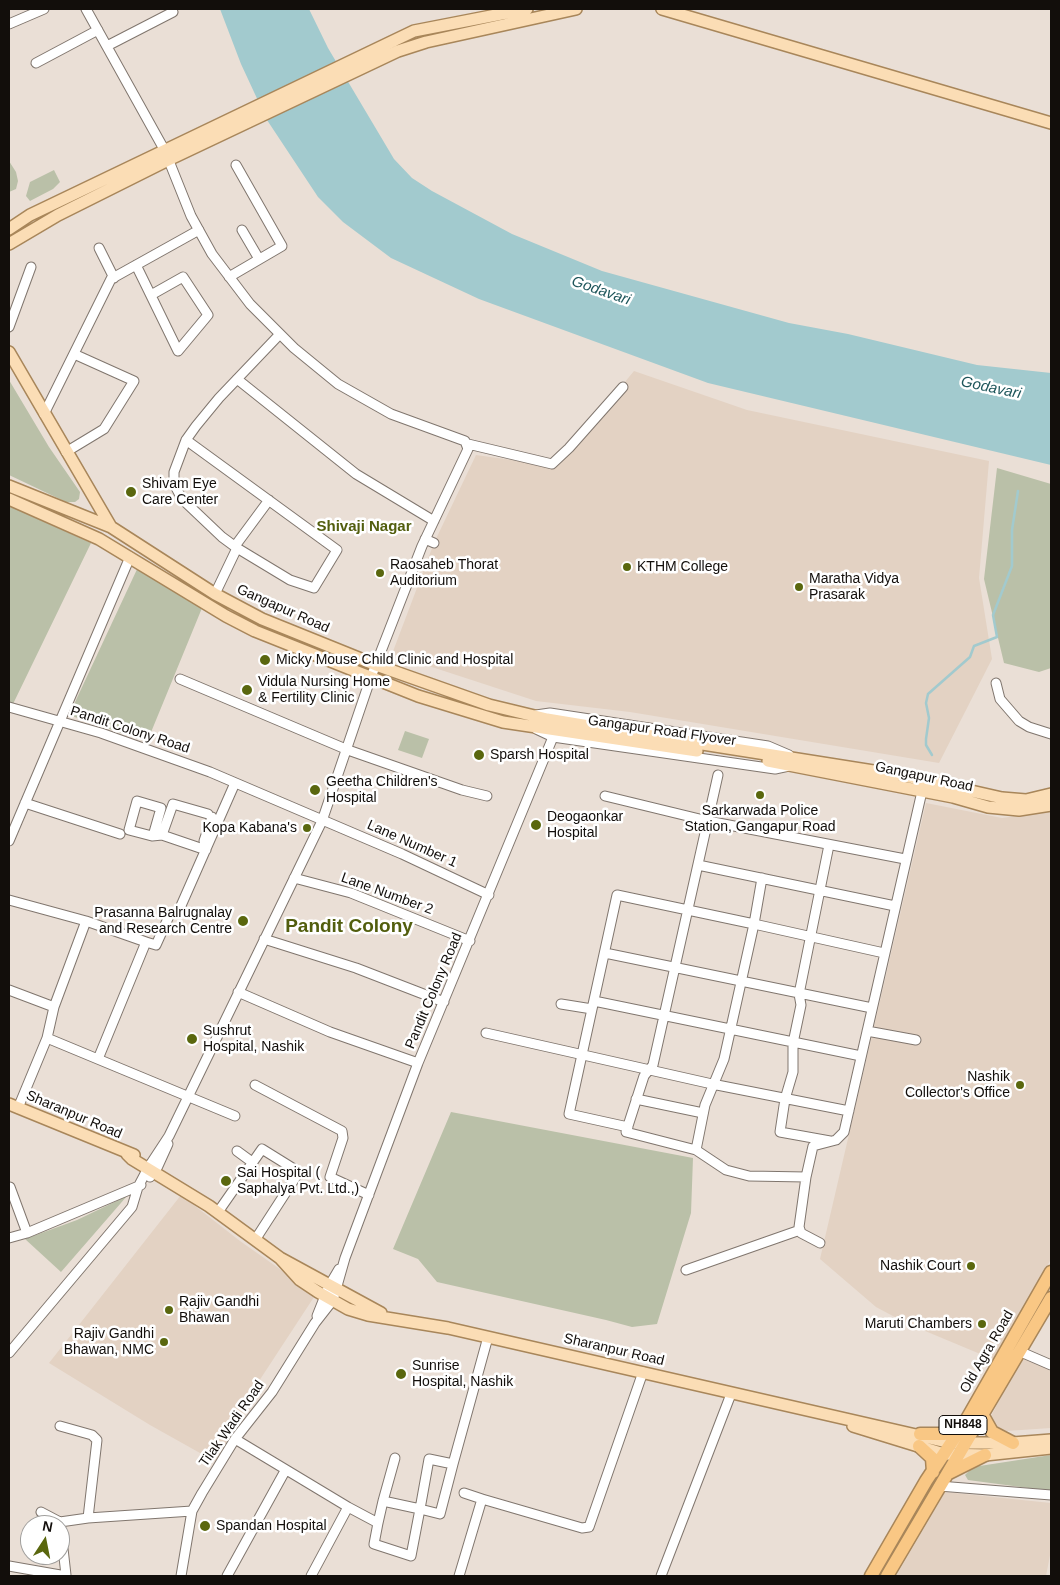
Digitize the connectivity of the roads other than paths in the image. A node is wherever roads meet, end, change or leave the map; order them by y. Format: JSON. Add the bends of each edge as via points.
{"nodes":[{"id":1,"x":44,"y":9,"type":"edge"},
{"id":2,"x":86,"y":9,"type":"edge"},
{"id":3,"x":527,"y":9,"type":"edge"},
{"id":4,"x":576,"y":9,"type":"edge"},
{"id":5,"x":662,"y":9,"type":"edge"},
{"id":6,"x":173,"y":12,"type":"dead end"},
{"id":7,"x":9,"y":24,"type":"edge"},
{"id":8,"x":98,"y":30,"type":"junction"},
{"id":9,"x":107,"y":46,"type":"junction"},
{"id":10,"x":36,"y":63,"type":"dead end"},
{"id":11,"x":244,"y":120,"type":"junction"},
{"id":12,"x":1051,"y":123,"type":"edge"},
{"id":13,"x":166,"y":155,"type":"junction"},
{"id":14,"x":236,"y":165,"type":"dead end"},
{"id":15,"x":9,"y":229,"type":"edge"},
{"id":16,"x":199,"y":230,"type":"junction"},
{"id":17,"x":242,"y":230,"type":"dead end"},
{"id":18,"x":9,"y":244,"type":"edge"},
{"id":19,"x":99,"y":248,"type":"dead end"},
{"id":20,"x":259,"y":259,"type":"junction"},
{"id":21,"x":136,"y":265,"type":"junction"},
{"id":22,"x":31,"y":267,"type":"dead end"},
{"id":23,"x":229,"y":276,"type":"junction"},
{"id":24,"x":114,"y":278,"type":"junction"},
{"id":25,"x":151,"y":295,"type":"junction"},
{"id":26,"x":9,"y":326,"type":"edge"},
{"id":27,"x":280,"y":334,"type":"junction"},
{"id":28,"x":9,"y":352,"type":"edge"},
{"id":29,"x":74,"y":354,"type":"junction"},
{"id":30,"x":237,"y":379,"type":"junction"},
{"id":31,"x":623,"y":387,"type":"dead end"},
{"id":32,"x":44,"y":414,"type":"junction"},
{"id":33,"x":186,"y":440,"type":"junction"},
{"id":34,"x":468,"y":444,"type":"junction"},
{"id":35,"x":66,"y":452,"type":"junction"},
{"id":36,"x":9,"y":486,"type":"edge"},
{"id":37,"x":9,"y":499,"type":"edge"},
{"id":38,"x":269,"y":500,"type":"junction"},
{"id":39,"x":434,"y":521,"type":"junction"},
{"id":40,"x":111,"y":527,"type":"junction"},
{"id":41,"x":425,"y":539,"type":"junction"},
{"id":42,"x":434,"y":543,"type":"dead end"},
{"id":43,"x":236,"y":547,"type":"junction"},
{"id":44,"x":130,"y":557,"type":"junction"},
{"id":45,"x":215,"y":594,"type":"junction"},
{"id":46,"x":376,"y":665,"type":"junction"},
{"id":47,"x":371,"y":677,"type":"junction"},
{"id":48,"x":180,"y":679,"type":"dead end"},
{"id":49,"x":996,"y":683,"type":"dead end"},
{"id":50,"x":9,"y":706,"type":"edge"},
{"id":51,"x":529,"y":721,"type":"junction"},
{"id":52,"x":60,"y":722,"type":"junction"},
{"id":53,"x":549,"y":728,"type":"junction"},
{"id":54,"x":1051,"y":734,"type":"edge"},
{"id":55,"x":348,"y":750,"type":"junction"},
{"id":56,"x":793,"y":762,"type":"junction"},
{"id":57,"x":718,"y":775,"type":"dead end"},
{"id":58,"x":235,"y":783,"type":"junction"},
{"id":59,"x":923,"y":785,"type":"junction"},
{"id":60,"x":1051,"y":794,"type":"edge"},
{"id":61,"x":487,"y":796,"type":"dead end"},
{"id":62,"x":604,"y":796,"type":"dead end"},
{"id":63,"x":25,"y":803,"type":"junction"},
{"id":64,"x":1051,"y":805,"type":"edge"},
{"id":65,"x":322,"y":821,"type":"junction"},
{"id":66,"x":708,"y":821,"type":"junction"},
{"id":67,"x":120,"y":834,"type":"dead end"},
{"id":68,"x":158,"y":836,"type":"junction"},
{"id":69,"x":208,"y":837,"type":"junction"},
{"id":70,"x":9,"y":841,"type":"edge"},
{"id":71,"x":829,"y":845,"type":"junction"},
{"id":72,"x":204,"y":849,"type":"junction"},
{"id":73,"x":905,"y":859,"type":"junction"},
{"id":74,"x":698,"y":865,"type":"junction"},
{"id":75,"x":294,"y":878,"type":"junction"},
{"id":76,"x":762,"y":878,"type":"junction"},
{"id":77,"x":820,"y":890,"type":"junction"},
{"id":78,"x":489,"y":895,"type":"junction"},
{"id":79,"x":9,"y":900,"type":"edge"},
{"id":80,"x":895,"y":906,"type":"junction"},
{"id":81,"x":180,"y":908,"type":"dead end"},
{"id":82,"x":688,"y":911,"type":"junction"},
{"id":83,"x":170,"y":914,"type":"dead end"},
{"id":84,"x":86,"y":921,"type":"junction"},
{"id":85,"x":754,"y":924,"type":"junction"},
{"id":86,"x":810,"y":936,"type":"junction"},
{"id":87,"x":264,"y":939,"type":"junction"},
{"id":88,"x":470,"y":940,"type":"junction"},
{"id":89,"x":146,"y":942,"type":"junction"},
{"id":90,"x":605,"y":953,"type":"junction"},
{"id":91,"x":884,"y":953,"type":"junction"},
{"id":92,"x":675,"y":969,"type":"junction"},
{"id":93,"x":741,"y":982,"type":"junction"},
{"id":94,"x":9,"y":990,"type":"edge"},
{"id":95,"x":238,"y":992,"type":"junction"},
{"id":96,"x":799,"y":994,"type":"junction"},
{"id":97,"x":444,"y":1002,"type":"junction"},
{"id":98,"x":561,"y":1004,"type":"dead end"},
{"id":99,"x":593,"y":1005,"type":"junction"},
{"id":100,"x":54,"y":1007,"type":"junction"},
{"id":101,"x":872,"y":1008,"type":"junction"},
{"id":102,"x":664,"y":1016,"type":"junction"},
{"id":103,"x":731,"y":1030,"type":"junction"},
{"id":104,"x":867,"y":1031,"type":"junction"},
{"id":105,"x":486,"y":1033,"type":"dead end"},
{"id":106,"x":47,"y":1038,"type":"junction"},
{"id":107,"x":916,"y":1040,"type":"dead end"},
{"id":108,"x":793,"y":1043,"type":"junction"},
{"id":109,"x":582,"y":1054,"type":"junction"},
{"id":110,"x":861,"y":1056,"type":"junction"},
{"id":111,"x":98,"y":1059,"type":"junction"},
{"id":112,"x":418,"y":1063,"type":"junction"},
{"id":113,"x":648,"y":1071,"type":"junction"},
{"id":114,"x":712,"y":1084,"type":"junction"},
{"id":115,"x":255,"y":1086,"type":"dead end"},
{"id":116,"x":186,"y":1097,"type":"junction"},
{"id":117,"x":636,"y":1099,"type":"junction"},
{"id":118,"x":785,"y":1099,"type":"junction"},
{"id":119,"x":13,"y":1106,"type":"edge"},
{"id":120,"x":849,"y":1111,"type":"junction"},
{"id":121,"x":703,"y":1113,"type":"junction"},
{"id":122,"x":235,"y":1116,"type":"dead end"},
{"id":123,"x":628,"y":1127,"type":"junction"},
{"id":124,"x":833,"y":1142,"type":"junction"},
{"id":125,"x":696,"y":1150,"type":"junction"},
{"id":126,"x":237,"y":1151,"type":"dead end"},
{"id":127,"x":252,"y":1162,"type":"junction"},
{"id":128,"x":153,"y":1167,"type":"junction"},
{"id":129,"x":806,"y":1177,"type":"junction"},
{"id":130,"x":10,"y":1187,"type":"dead end"},
{"id":131,"x":138,"y":1187,"type":"junction"},
{"id":132,"x":369,"y":1195,"type":"junction"},
{"id":133,"x":214,"y":1209,"type":"junction"},
{"id":134,"x":800,"y":1230,"type":"junction"},
{"id":135,"x":27,"y":1233,"type":"junction"},
{"id":136,"x":9,"y":1238,"type":"edge"},
{"id":137,"x":255,"y":1240,"type":"junction"},
{"id":138,"x":820,"y":1243,"type":"dead end"},
{"id":139,"x":686,"y":1270,"type":"dead end"},
{"id":140,"x":1051,"y":1272,"type":"edge"},
{"id":141,"x":328,"y":1291,"type":"junction"},
{"id":142,"x":1051,"y":1298,"type":"edge"},
{"id":143,"x":346,"y":1301,"type":"junction"},
{"id":144,"x":488,"y":1337,"type":"junction"},
{"id":145,"x":9,"y":1352,"type":"edge"},
{"id":146,"x":1021,"y":1352,"type":"junction"},
{"id":147,"x":1051,"y":1365,"type":"edge"},
{"id":148,"x":643,"y":1372,"type":"junction"},
{"id":149,"x":731,"y":1394,"type":"junction"},
{"id":150,"x":982,"y":1416,"type":"junction"},
{"id":151,"x":967,"y":1419,"type":"junction"},
{"id":152,"x":60,"y":1426,"type":"dead end"},
{"id":153,"x":235,"y":1439,"type":"junction"},
{"id":154,"x":919,"y":1440,"type":"junction"},
{"id":155,"x":1051,"y":1440,"type":"edge"},
{"id":156,"x":1013,"y":1443,"type":"junction"},
{"id":157,"x":966,"y":1444,"type":"junction"},
{"id":158,"x":948,"y":1448,"type":"junction"},
{"id":159,"x":1051,"y":1448,"type":"edge"},
{"id":160,"x":959,"y":1455,"type":"junction"},
{"id":161,"x":985,"y":1456,"type":"junction"},
{"id":162,"x":395,"y":1458,"type":"dead end"},
{"id":163,"x":453,"y":1464,"type":"junction"},
{"id":164,"x":285,"y":1470,"type":"junction"},
{"id":165,"x":933,"y":1472,"type":"junction"},
{"id":166,"x":947,"y":1474,"type":"junction"},
{"id":167,"x":939,"y":1486,"type":"junction"},
{"id":168,"x":464,"y":1493,"type":"dead end"},
{"id":169,"x":1051,"y":1495,"type":"edge"},
{"id":170,"x":482,"y":1499,"type":"junction"},
{"id":171,"x":383,"y":1501,"type":"junction"},
{"id":172,"x":348,"y":1507,"type":"junction"},
{"id":173,"x":420,"y":1509,"type":"junction"},
{"id":174,"x":192,"y":1511,"type":"junction"},
{"id":175,"x":41,"y":1512,"type":"dead end"},
{"id":176,"x":47,"y":1515,"type":"edge"},
{"id":177,"x":88,"y":1518,"type":"junction"},
{"id":178,"x":70,"y":1521,"type":"edge"},
{"id":179,"x":378,"y":1523,"type":"junction"},
{"id":180,"x":9,"y":1566,"type":"edge"},
{"id":181,"x":66,"y":1576,"type":"edge"},
{"id":182,"x":181,"y":1576,"type":"edge"},
{"id":183,"x":226,"y":1576,"type":"edge"},
{"id":184,"x":311,"y":1576,"type":"edge"},
{"id":185,"x":459,"y":1576,"type":"edge"},
{"id":186,"x":660,"y":1576,"type":"edge"},
{"id":187,"x":871,"y":1576,"type":"edge"},
{"id":188,"x":887,"y":1576,"type":"edge"}],
"edges":[{"from":1,"to":7,"type":"street"},
{"from":2,"to":8,"type":"street"},
{"from":3,"to":11,"type":"main road","via":[[414,31]]},
{"from":4,"to":11,"type":"main road","via":[[426,42]]},
{"from":5,"to":12,"type":"main road"},
{"from":6,"to":9,"type":"street"},
{"from":8,"to":9,"type":"street"},
{"from":8,"to":10,"type":"street"},
{"from":9,"to":13,"type":"street"},
{"from":11,"to":13,"type":"main road"},
{"from":13,"to":15,"type":"main road","via":[[30,215]]},
{"from":13,"to":16,"type":"street"},
{"from":13,"to":18,"type":"main road"},
{"from":14,"to":20,"type":"street","via":[[282,246]]},
{"from":16,"to":21,"type":"street"},
{"from":16,"to":23,"type":"street"},
{"from":17,"to":20,"type":"street"},
{"from":19,"to":24,"type":"street"},
{"from":20,"to":23,"type":"street"},
{"from":21,"to":24,"type":"street"},
{"from":21,"to":25,"type":"street"},
{"from":22,"to":26,"type":"street"},
{"from":23,"to":27,"type":"street","via":[[250,304]]},
{"from":24,"to":29,"type":"street"},
{"from":25,"to":25,"type":"street","via":[[166,327],[178,351],[208,314],[183,277]]},
{"from":27,"to":30,"type":"street"},
{"from":27,"to":34,"type":"street","via":[[338,384],[391,414]]},
{"from":28,"to":32,"type":"main road"},
{"from":29,"to":32,"type":"street"},
{"from":29,"to":35,"type":"street","via":[[134,381],[104,429]]},
{"from":30,"to":33,"type":"street"},
{"from":30,"to":39,"type":"street","via":[[356,474]]},
{"from":31,"to":34,"type":"street","via":[[552,464]]},
{"from":32,"to":35,"type":"main road"},
{"from":33,"to":38,"type":"street"},
{"from":33,"to":43,"type":"street","via":[[174,472],[174,484],[182,499]]},
{"from":34,"to":39,"type":"street","via":[[467,456]]},
{"from":35,"to":40,"type":"main road"},
{"from":36,"to":40,"type":"main road","name":"Gangapur Road"},
{"from":37,"to":44,"type":"main road","name":"Gangapur Road","via":[[99,539]]},
{"from":38,"to":43,"type":"street"},
{"from":38,"to":43,"type":"street","via":[[337,550],[314,588],[290,580]]},
{"from":39,"to":41,"type":"street"},
{"from":40,"to":45,"type":"main road","name":"Gangapur Road"},
{"from":41,"to":42,"type":"street"},
{"from":41,"to":46,"type":"street"},
{"from":43,"to":45,"type":"street"},
{"from":44,"to":47,"type":"main road","name":"Gangapur Road","via":[[255,631]]},
{"from":44,"to":52,"type":"street"},
{"from":45,"to":46,"type":"main road","name":"Gangapur Road","via":[[262,619]]},
{"from":46,"to":47,"type":"street"},
{"from":46,"to":51,"type":"main road","name":"Gangapur Road"},
{"from":47,"to":51,"type":"main road","name":"Gangapur Road","via":[[463,711]]},
{"from":47,"to":55,"type":"street"},
{"from":48,"to":55,"type":"street"},
{"from":49,"to":54,"type":"street","via":[[1000,699],[1019,721]]},
{"from":50,"to":52,"type":"street","name":"Pandit Colony Road"},
{"from":51,"to":53,"type":"main road","name":"Gangapur Road Flyover"},
{"from":51,"to":53,"type":"street"},
{"from":51,"to":56,"type":"street","via":[[550,713],[768,746]]},
{"from":52,"to":58,"type":"street","name":"Pandit Colony Road","via":[[100,733]]},
{"from":52,"to":63,"type":"street"},
{"from":53,"to":56,"type":"main road","name":"Gangapur Road Flyover"},
{"from":53,"to":56,"type":"street","via":[[775,769]]},
{"from":53,"to":78,"type":"street","name":"Pandit Colony Road"},
{"from":55,"to":61,"type":"street"},
{"from":55,"to":65,"type":"street"},
{"from":56,"to":59,"type":"main road","name":"Gangapur Road"},
{"from":57,"to":66,"type":"street"},
{"from":58,"to":65,"type":"street","name":"Pandit Colony Road"},
{"from":58,"to":69,"type":"street"},
{"from":59,"to":60,"type":"main road","name":"Gangapur Road","via":[[1026,800]]},
{"from":59,"to":64,"type":"main road","name":"Gangapur Road","via":[[996,808],[1019,810]]},
{"from":59,"to":73,"type":"street"},
{"from":62,"to":66,"type":"street"},
{"from":63,"to":67,"type":"street"},
{"from":63,"to":70,"type":"street"},
{"from":65,"to":75,"type":"street"},
{"from":65,"to":78,"type":"street","name":"Lane Number 1"},
{"from":66,"to":71,"type":"street"},
{"from":66,"to":74,"type":"street"},
{"from":68,"to":68,"type":"street","via":[[161,808],[137,801],[129,830]]},
{"from":68,"to":69,"type":"street","via":[[172,805],[210,815]]},
{"from":68,"to":72,"type":"street"},
{"from":69,"to":72,"type":"street"},
{"from":71,"to":73,"type":"street"},
{"from":71,"to":77,"type":"street"},
{"from":72,"to":81,"type":"street"},
{"from":73,"to":80,"type":"street"},
{"from":74,"to":76,"type":"street"},
{"from":74,"to":82,"type":"street"},
{"from":75,"to":87,"type":"street"},
{"from":75,"to":88,"type":"street","name":"Lane Number 2","via":[[351,893]]},
{"from":76,"to":77,"type":"street"},
{"from":76,"to":85,"type":"street"},
{"from":77,"to":80,"type":"street"},
{"from":77,"to":86,"type":"street"},
{"from":78,"to":88,"type":"street","name":"Pandit Colony Road"},
{"from":79,"to":84,"type":"street"},
{"from":80,"to":91,"type":"street"},
{"from":82,"to":85,"type":"street"},
{"from":82,"to":90,"type":"street","via":[[617,895]]},
{"from":82,"to":92,"type":"street"},
{"from":83,"to":89,"type":"street","via":[[156,945]]},
{"from":84,"to":89,"type":"street"},
{"from":84,"to":100,"type":"street"},
{"from":85,"to":86,"type":"street"},
{"from":85,"to":93,"type":"street"},
{"from":86,"to":91,"type":"street"},
{"from":86,"to":96,"type":"street"},
{"from":87,"to":95,"type":"street"},
{"from":87,"to":97,"type":"street","via":[[356,968]]},
{"from":88,"to":97,"type":"street","name":"Pandit Colony Road"},
{"from":89,"to":111,"type":"street"},
{"from":90,"to":92,"type":"street"},
{"from":90,"to":99,"type":"street"},
{"from":91,"to":101,"type":"street"},
{"from":92,"to":93,"type":"street"},
{"from":92,"to":102,"type":"street"},
{"from":93,"to":96,"type":"street"},
{"from":93,"to":103,"type":"street"},
{"from":94,"to":100,"type":"street"},
{"from":95,"to":112,"type":"street","via":[[330,1032]]},
{"from":95,"to":116,"type":"street"},
{"from":96,"to":101,"type":"street"},
{"from":96,"to":108,"type":"street","via":[[801,1005]]},
{"from":97,"to":112,"type":"street","name":"Pandit Colony Road"},
{"from":98,"to":99,"type":"street"},
{"from":99,"to":102,"type":"street"},
{"from":99,"to":109,"type":"street"},
{"from":100,"to":106,"type":"street"},
{"from":101,"to":104,"type":"street"},
{"from":102,"to":103,"type":"street"},
{"from":102,"to":113,"type":"street","via":[[653,1065]]},
{"from":103,"to":108,"type":"street"},
{"from":103,"to":114,"type":"street","via":[[724,1059]]},
{"from":104,"to":107,"type":"street"},
{"from":104,"to":110,"type":"street"},
{"from":105,"to":109,"type":"street"},
{"from":106,"to":111,"type":"street"},
{"from":106,"to":119,"type":"street"},
{"from":108,"to":110,"type":"street"},
{"from":108,"to":118,"type":"street","via":[[793,1072]]},
{"from":109,"to":113,"type":"street"},
{"from":109,"to":123,"type":"street","via":[[569,1114]]},
{"from":110,"to":120,"type":"street"},
{"from":111,"to":116,"type":"street"},
{"from":112,"to":132,"type":"street","name":"Pandit Colony Road"},
{"from":113,"to":114,"type":"street"},
{"from":113,"to":117,"type":"street"},
{"from":114,"to":118,"type":"street"},
{"from":114,"to":121,"type":"street"},
{"from":115,"to":132,"type":"street","via":[[342,1131],[344,1138],[330,1177]]},
{"from":116,"to":122,"type":"street"},
{"from":116,"to":128,"type":"street"},
{"from":117,"to":121,"type":"street"},
{"from":117,"to":123,"type":"street"},
{"from":118,"to":120,"type":"street"},
{"from":118,"to":124,"type":"street","via":[[780,1132]]},
{"from":119,"to":128,"type":"main road","name":"Sharanpur Road"},
{"from":120,"to":124,"type":"street","via":[[844,1132]]},
{"from":121,"to":125,"type":"street"},
{"from":123,"to":125,"type":"street","via":[[626,1132]]},
{"from":124,"to":129,"type":"street","via":[[813,1146]]},
{"from":125,"to":129,"type":"street","via":[[726,1170],[749,1176]]},
{"from":126,"to":127,"type":"street"},
{"from":127,"to":133,"type":"street"},
{"from":127,"to":137,"type":"street","via":[[262,1149],[299,1172]]},
{"from":128,"to":131,"type":"street"},
{"from":128,"to":133,"type":"main road","name":"Sharanpur Road","via":[[192,1188]]},
{"from":129,"to":134,"type":"street"},
{"from":130,"to":135,"type":"street"},
{"from":131,"to":135,"type":"street"},
{"from":131,"to":145,"type":"street","via":[[136,1199],[121,1221]]},
{"from":132,"to":141,"type":"street","name":"Pandit Colony Road","via":[[345,1258]]},
{"from":133,"to":137,"type":"main road","name":"Sharanpur Road"},
{"from":134,"to":138,"type":"street","via":[[801,1234]]},
{"from":134,"to":139,"type":"street"},
{"from":135,"to":136,"type":"street"},
{"from":137,"to":141,"type":"main road","name":"Sharanpur Road","via":[[280,1258],[300,1280]]},
{"from":140,"to":151,"type":"highway","name":"Old Agra Road","number":"NH848"},
{"from":141,"to":143,"type":"main road","name":"Sharanpur Road"},
{"from":141,"to":143,"type":"street"},
{"from":141,"to":153,"type":"street","name":"Tilak Wadi Road","via":[[314,1323],[272,1392]]},
{"from":142,"to":146,"type":"highway","name":"Old Agra Road","number":"NH848"},
{"from":143,"to":144,"type":"main road","name":"Sharanpur Road","via":[[368,1315]]},
{"from":144,"to":148,"type":"main road","name":"Sharanpur Road"},
{"from":144,"to":163,"type":"street"},
{"from":146,"to":147,"type":"street"},
{"from":146,"to":150,"type":"highway","name":"Old Agra Road","number":"NH848"},
{"from":148,"to":149,"type":"main road","name":"Sharanpur Road"},
{"from":148,"to":170,"type":"street","via":[[589,1527],[582,1528]]},
{"from":149,"to":154,"type":"main road","name":"Sharanpur Road"},
{"from":149,"to":186,"type":"street"},
{"from":150,"to":156,"type":"highway","via":[[988,1428]]},
{"from":150,"to":157,"type":"highway","name":"Old Agra Road","number":"NH848"},
{"from":151,"to":154,"type":"highway","via":[[950,1433]]},
{"from":151,"to":158,"type":"highway","name":"Old Agra Road","number":"NH848"},
{"from":152,"to":177,"type":"street","via":[[92,1435],[97,1440]]},
{"from":153,"to":164,"type":"street"},
{"from":153,"to":174,"type":"street","name":"Tilak Wadi Road"},
{"from":154,"to":158,"type":"main road","name":"Sharanpur Road"},
{"from":154,"to":165,"type":"highway","via":[[932,1458]]},
{"from":155,"to":156,"type":"main road"},
{"from":156,"to":157,"type":"main road"},
{"from":157,"to":158,"type":"main road"},
{"from":157,"to":160,"type":"highway","name":"Old Agra Road","number":"NH848"},
{"from":158,"to":160,"type":"main road"},
{"from":158,"to":165,"type":"highway","name":"Old Agra Road","number":"NH848"},
{"from":159,"to":161,"type":"main road"},
{"from":160,"to":161,"type":"main road"},
{"from":160,"to":166,"type":"highway","name":"Old Agra Road","number":"NH848"},
{"from":161,"to":166,"type":"highway"},
{"from":162,"to":171,"type":"street"},
{"from":163,"to":173,"type":"street","via":[[440,1514]]},
{"from":163,"to":173,"type":"street","via":[[429,1459]]},
{"from":164,"to":172,"type":"street"},
{"from":164,"to":183,"type":"street"},
{"from":165,"to":187,"type":"highway","name":"Old Agra Road","number":"NH848"},
{"from":166,"to":167,"type":"highway","name":"Old Agra Road","number":"NH848"},
{"from":167,"to":169,"type":"street"},
{"from":167,"to":188,"type":"highway","name":"Old Agra Road","number":"NH848"},
{"from":168,"to":170,"type":"street"},
{"from":170,"to":185,"type":"street"},
{"from":171,"to":173,"type":"street"},
{"from":171,"to":179,"type":"street"},
{"from":172,"to":179,"type":"street"},
{"from":172,"to":184,"type":"street"},
{"from":173,"to":179,"type":"street","via":[[410,1556],[374,1544]]},
{"from":174,"to":177,"type":"street"},
{"from":174,"to":182,"type":"street","name":"Tilak Wadi Road"},
{"from":175,"to":176,"type":"street"},
{"from":177,"to":178,"type":"street"},
{"from":180,"to":181,"type":"street"}]}
